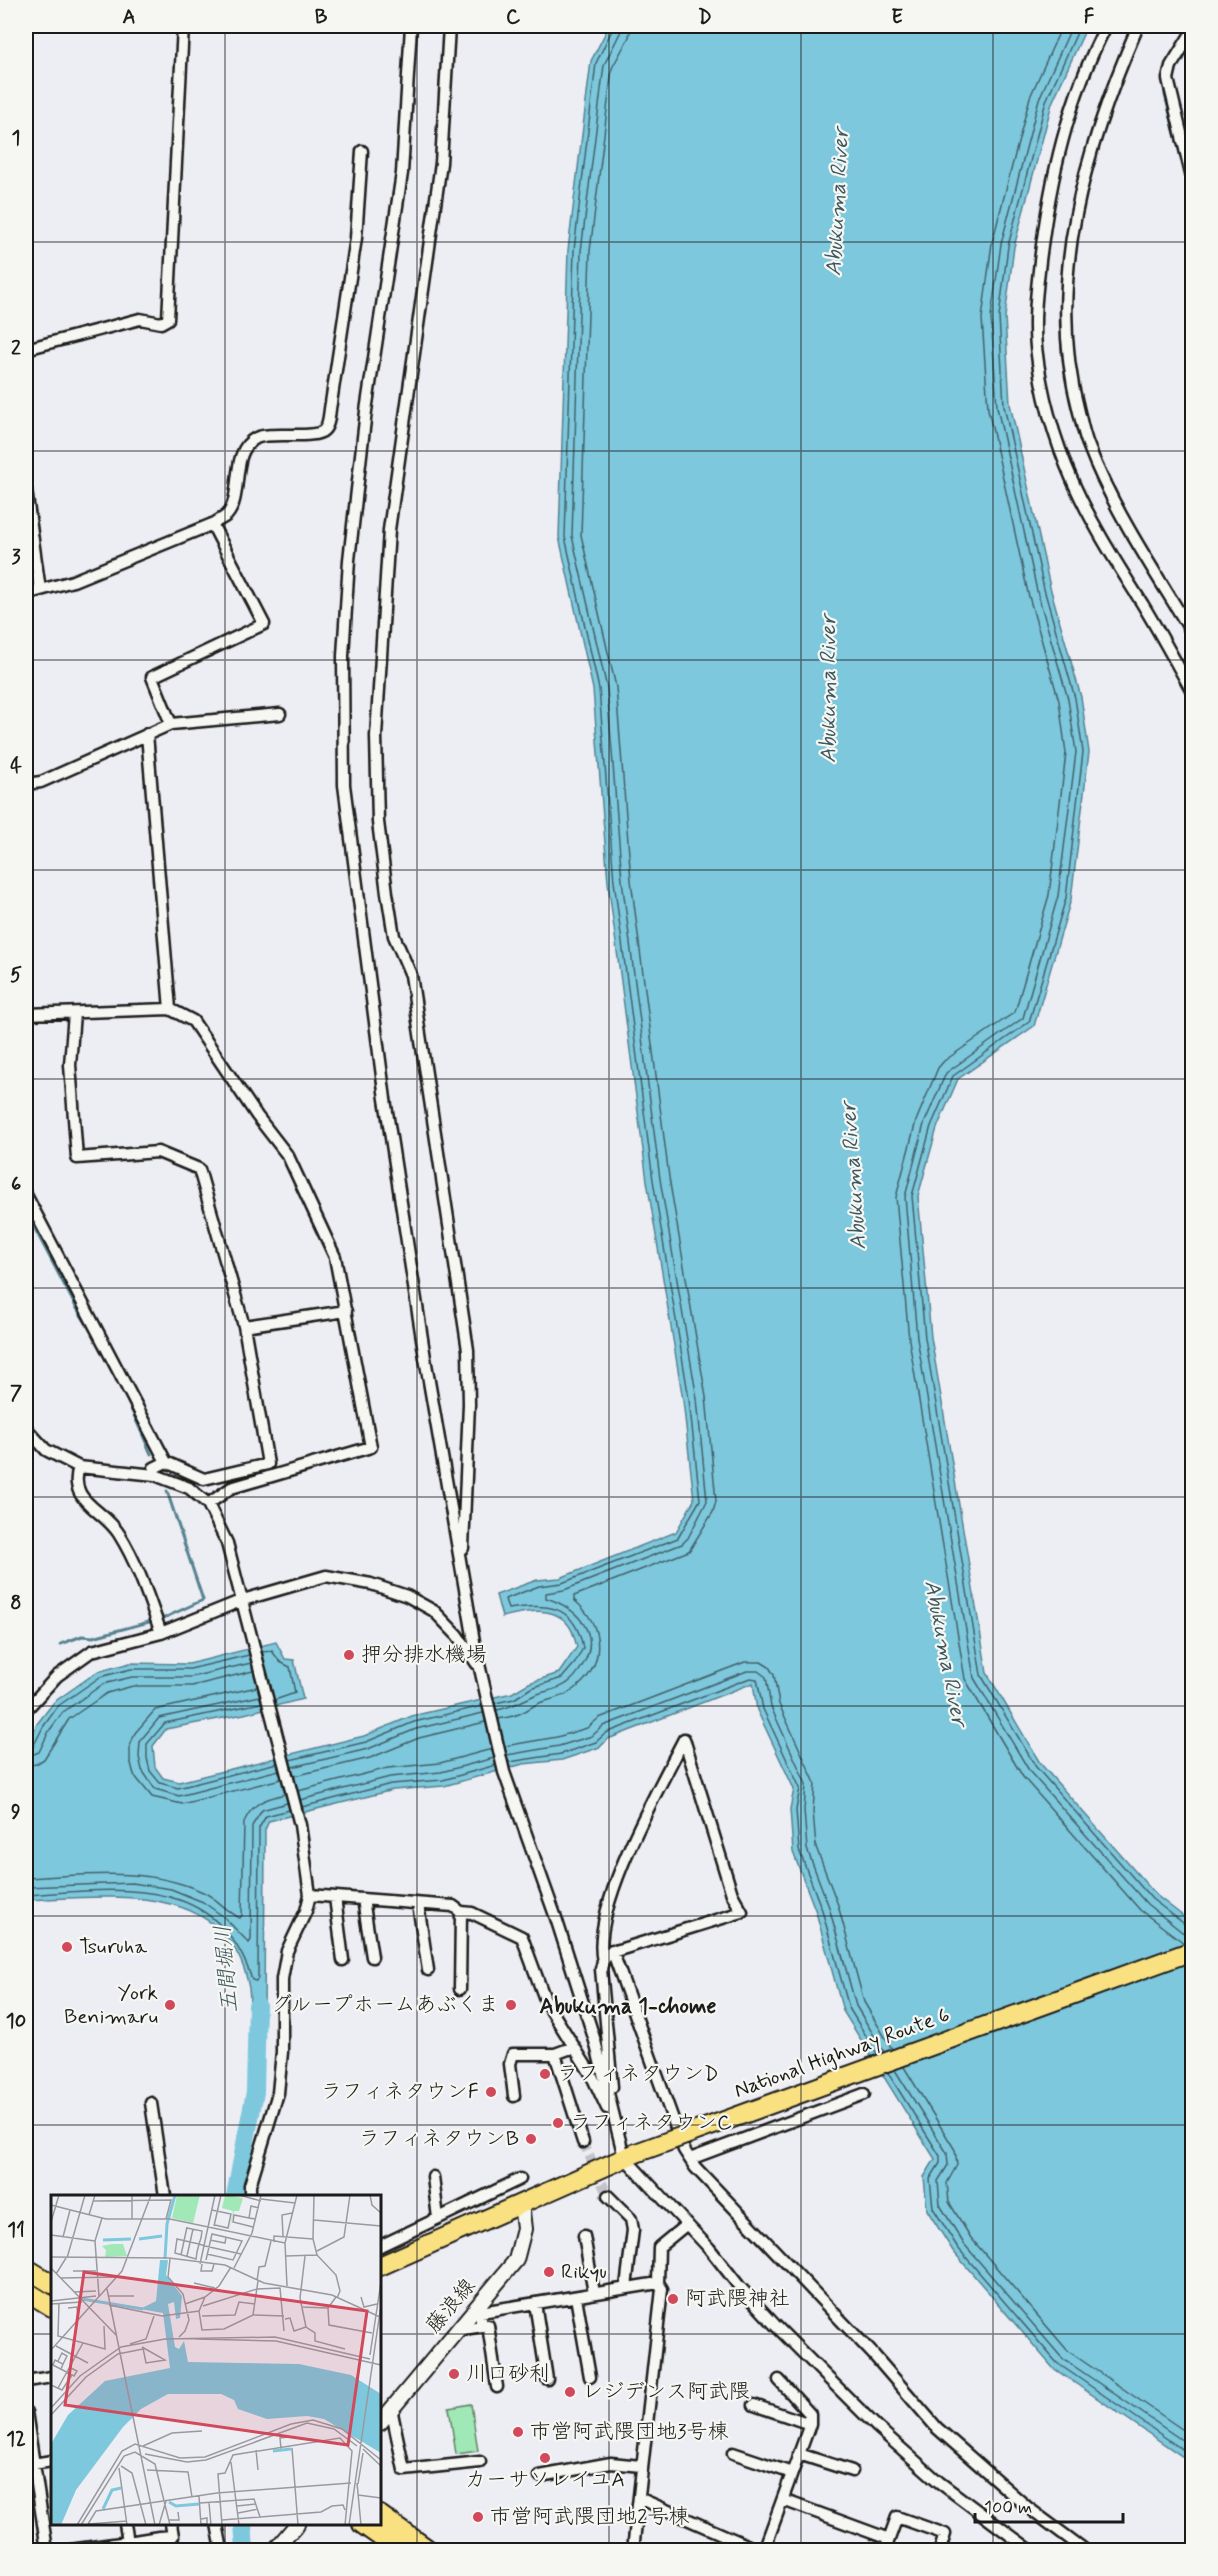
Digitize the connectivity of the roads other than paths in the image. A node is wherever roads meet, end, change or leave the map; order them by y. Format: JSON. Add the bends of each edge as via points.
{"nodes":[{"id":1,"x":183,"y":26,"type":"edge"},
{"id":2,"x":406,"y":26,"type":"edge"},
{"id":3,"x":411,"y":26,"type":"edge"},
{"id":4,"x":449,"y":26,"type":"edge"},
{"id":5,"x":1106,"y":26,"type":"edge"},
{"id":6,"x":1138,"y":29,"type":"edge"},
{"id":7,"x":1192,"y":32,"type":"edge"},
{"id":8,"x":410,"y":48,"type":"junction"},
{"id":9,"x":362,"y":151,"type":"dead end"},
{"id":10,"x":1192,"y":178,"type":"edge"},
{"id":11,"x":26,"y":349,"type":"edge"},
{"id":12,"x":26,"y":490,"type":"edge"},
{"id":13,"x":212,"y":524,"type":"junction"},
{"id":14,"x":40,"y":590,"type":"junction"},
{"id":15,"x":26,"y":594,"type":"edge"},
{"id":16,"x":1192,"y":633,"type":"edge"},
{"id":17,"x":1192,"y":691,"type":"edge"},
{"id":18,"x":280,"y":714,"type":"dead end"},
{"id":19,"x":171,"y":724,"type":"junction"},
{"id":20,"x":147,"y":734,"type":"junction"},
{"id":21,"x":26,"y":784,"type":"edge"},
{"id":22,"x":170,"y":1009,"type":"junction"},
{"id":23,"x":74,"y":1013,"type":"junction"},
{"id":24,"x":26,"y":1014,"type":"edge"},
{"id":25,"x":26,"y":1195,"type":"edge"},
{"id":26,"x":346,"y":1311,"type":"junction"},
{"id":27,"x":244,"y":1326,"type":"junction"},
{"id":28,"x":26,"y":1428,"type":"edge"},
{"id":29,"x":166,"y":1462,"type":"junction"},
{"id":30,"x":79,"y":1467,"type":"junction"},
{"id":31,"x":155,"y":1475,"type":"junction"},
{"id":32,"x":208,"y":1504,"type":"junction"},
{"id":33,"x":462,"y":1578,"type":"junction"},
{"id":34,"x":244,"y":1604,"type":"junction"},
{"id":35,"x":161,"y":1633,"type":"junction"},
{"id":36,"x":479,"y":1668,"type":"junction"},
{"id":37,"x":26,"y":1710,"type":"edge"},
{"id":38,"x":310,"y":1895,"type":"junction"},
{"id":39,"x":335,"y":1897,"type":"junction"},
{"id":40,"x":363,"y":1899,"type":"junction"},
{"id":41,"x":418,"y":1904,"type":"junction"},
{"id":42,"x":461,"y":1912,"type":"junction"},
{"id":43,"x":612,"y":1950,"type":"junction"},
{"id":44,"x":1192,"y":1951,"type":"edge"},
{"id":45,"x":372,"y":1957,"type":"dead end"},
{"id":46,"x":344,"y":1960,"type":"dead end"},
{"id":47,"x":603,"y":1961,"type":"junction"},
{"id":48,"x":428,"y":1970,"type":"dead end"},
{"id":49,"x":460,"y":1989,"type":"dead end"},
{"id":50,"x":574,"y":2047,"type":"junction"},
{"id":51,"x":555,"y":2054,"type":"junction"},
{"id":52,"x":864,"y":2094,"type":"dead end"},
{"id":53,"x":514,"y":2096,"type":"dead end"},
{"id":54,"x":151,"y":2103,"type":"dead end"},
{"id":55,"x":616,"y":2126,"type":"junction"},
{"id":56,"x":584,"y":2142,"type":"tunnel mouth"},
{"id":57,"x":630,"y":2155,"type":"junction"},
{"id":58,"x":690,"y":2159,"type":"junction"},
{"id":59,"x":433,"y":2177,"type":"dead end"},
{"id":60,"x":520,"y":2179,"type":"dead end"},
{"id":61,"x":165,"y":2195,"type":"edge"},
{"id":62,"x":249,"y":2195,"type":"edge"},
{"id":63,"x":608,"y":2196,"type":"tunnel mouth"},
{"id":64,"x":521,"y":2203,"type":"junction"},
{"id":65,"x":438,"y":2218,"type":"junction"},
{"id":66,"x":687,"y":2224,"type":"junction"},
{"id":67,"x":584,"y":2236,"type":"dead end"},
{"id":68,"x":381,"y":2246,"type":"edge"},
{"id":69,"x":381,"y":2266,"type":"edge"},
{"id":70,"x":26,"y":2268,"type":"edge"},
{"id":71,"x":26,"y":2280,"type":"edge"},
{"id":72,"x":51,"y":2283,"type":"edge"},
{"id":73,"x":658,"y":2283,"type":"junction"},
{"id":74,"x":626,"y":2287,"type":"junction"},
{"id":75,"x":26,"y":2291,"type":"edge"},
{"id":76,"x":594,"y":2294,"type":"junction"},
{"id":77,"x":51,"y":2295,"type":"edge"},
{"id":78,"x":576,"y":2297,"type":"junction"},
{"id":79,"x":535,"y":2303,"type":"junction"},
{"id":80,"x":51,"y":2306,"type":"edge"},
{"id":81,"x":480,"y":2326,"type":"junction"},
{"id":82,"x":458,"y":2330,"type":"junction"},
{"id":83,"x":51,"y":2377,"type":"edge"},
{"id":84,"x":590,"y":2377,"type":"dead end"},
{"id":85,"x":547,"y":2379,"type":"dead end"},
{"id":86,"x":779,"y":2380,"type":"dead end"},
{"id":87,"x":26,"y":2381,"type":"edge"},
{"id":88,"x":497,"y":2387,"type":"dead end"},
{"id":89,"x":754,"y":2405,"type":"dead end"},
{"id":90,"x":392,"y":2408,"type":"junction"},
{"id":91,"x":26,"y":2412,"type":"edge"},
{"id":92,"x":381,"y":2422,"type":"edge"},
{"id":93,"x":810,"y":2424,"type":"junction"},
{"id":94,"x":733,"y":2453,"type":"dead end"},
{"id":95,"x":800,"y":2454,"type":"junction"},
{"id":96,"x":51,"y":2461,"type":"edge"},
{"id":97,"x":480,"y":2462,"type":"dead end"},
{"id":98,"x":29,"y":2465,"type":"edge"},
{"id":99,"x":641,"y":2466,"type":"junction"},
{"id":100,"x":852,"y":2471,"type":"dead end"},
{"id":101,"x":792,"y":2473,"type":"junction"},
{"id":102,"x":540,"y":2476,"type":"dead end"},
{"id":103,"x":639,"y":2498,"type":"junction"},
{"id":104,"x":783,"y":2500,"type":"junction"},
{"id":105,"x":381,"y":2516,"type":"edge"},
{"id":106,"x":125,"y":2525,"type":"edge"},
{"id":107,"x":171,"y":2525,"type":"edge"},
{"id":108,"x":217,"y":2525,"type":"edge"},
{"id":109,"x":295,"y":2525,"type":"edge"},
{"id":110,"x":365,"y":2525,"type":"edge"},
{"id":111,"x":159,"y":2537,"type":"junction"},
{"id":112,"x":889,"y":2539,"type":"junction"},
{"id":113,"x":128,"y":2542,"type":"junction"},
{"id":114,"x":104,"y":2548,"type":"edge"},
{"id":115,"x":47,"y":2550,"type":"edge"},
{"id":116,"x":70,"y":2550,"type":"edge"},
{"id":117,"x":162,"y":2550,"type":"edge"},
{"id":118,"x":222,"y":2550,"type":"edge"},
{"id":119,"x":275,"y":2550,"type":"edge"},
{"id":120,"x":399,"y":2550,"type":"edge"},
{"id":121,"x":429,"y":2550,"type":"edge"},
{"id":122,"x":633,"y":2550,"type":"edge"},
{"id":123,"x":758,"y":2550,"type":"edge"},
{"id":124,"x":764,"y":2550,"type":"edge"},
{"id":125,"x":885,"y":2550,"type":"edge"},
{"id":126,"x":940,"y":2550,"type":"edge"},
{"id":127,"x":1030,"y":2550,"type":"edge"},
{"id":128,"x":1085,"y":2550,"type":"edge"}],
"edges":[{"from":1,"to":11,"type":"street","via":[[168,319],[160,323],[140,319]]},
{"from":2,"to":8,"type":"street"},
{"from":3,"to":8,"type":"street"},
{"from":4,"to":33,"type":"street","via":[[441,163],[389,530],[376,770],[378,822],[392,926],[411,975],[468,1350]]},
{"from":5,"to":17,"type":"street","via":[[1082,78],[1049,192],[1035,301],[1036,345],[1043,393],[1073,483]]},
{"from":6,"to":16,"type":"street","via":[[1114,78],[1079,195],[1067,293],[1067,348],[1074,395],[1088,446],[1116,506]]},
{"from":7,"to":10,"type":"street","via":[[1171,66],[1168,79]]},
{"from":8,"to":33,"type":"street","via":[[402,173],[349,560],[344,785],[385,1099]]},
{"from":9,"to":13,"type":"street","via":[[356,238],[327,425],[317,434],[256,438],[245,448],[227,515]]},
{"from":12,"to":14,"type":"street"},
{"from":13,"to":14,"type":"street","via":[[73,581]]},
{"from":13,"to":19,"type":"street","via":[[264,624],[152,677]]},
{"from":14,"to":15,"type":"street"},
{"from":18,"to":19,"type":"street"},
{"from":19,"to":20,"type":"street"},
{"from":20,"to":21,"type":"street","via":[[41,782]]},
{"from":20,"to":22,"type":"street"},
{"from":22,"to":23,"type":"street"},
{"from":22,"to":26,"type":"street","via":[[193,1021],[288,1156],[335,1257]]},
{"from":23,"to":24,"type":"street"},
{"from":23,"to":27,"type":"street","via":[[70,1065],[77,1158],[158,1152],[199,1169]]},
{"from":25,"to":29,"type":"street"},
{"from":26,"to":27,"type":"street"},
{"from":26,"to":32,"type":"street","via":[[371,1446],[231,1488]]},
{"from":27,"to":29,"type":"street","via":[[268,1464],[204,1479]]},
{"from":28,"to":30,"type":"street","via":[[46,1450]]},
{"from":29,"to":31,"type":"street","via":[[154,1468]]},
{"from":30,"to":31,"type":"street"},
{"from":30,"to":35,"type":"street","via":[[75,1479],[79,1494],[118,1532],[137,1568]]},
{"from":31,"to":32,"type":"street","via":[[189,1488]]},
{"from":32,"to":34,"type":"street","via":[[227,1543]]},
{"from":33,"to":36,"type":"street"},
{"from":34,"to":35,"type":"street"},
{"from":34,"to":36,"type":"street","via":[[326,1576],[370,1584],[434,1611],[457,1635]]},
{"from":34,"to":38,"type":"street","via":[[300,1825]]},
{"from":35,"to":37,"type":"street","via":[[92,1651],[57,1676]]},
{"from":36,"to":55,"type":"street","via":[[504,1772],[596,2041]]},
{"from":38,"to":39,"type":"street"},
{"from":38,"to":62,"type":"street","via":[[287,1951],[282,1979],[278,2093]]},
{"from":39,"to":40,"type":"street"},
{"from":39,"to":46,"type":"street"},
{"from":40,"to":41,"type":"street"},
{"from":40,"to":45,"type":"street"},
{"from":41,"to":42,"type":"street","via":[[453,1906]]},
{"from":41,"to":48,"type":"street"},
{"from":42,"to":49,"type":"street"},
{"from":42,"to":50,"type":"street","via":[[472,1913],[522,1938],[546,2002]]},
{"from":43,"to":47,"type":"street"},
{"from":43,"to":47,"type":"street","via":[[742,1912],[732,1894],[684,1739],[635,1834],[602,1926]]},
{"from":43,"to":58,"type":"street"},
{"from":44,"to":57,"type":"highway","name":"National Highway Route 6","bridge":true},
{"from":47,"to":55,"type":"street"},
{"from":50,"to":51,"type":"street"},
{"from":50,"to":55,"type":"street"},
{"from":51,"to":53,"type":"street","via":[[513,2054],[510,2064]]},
{"from":51,"to":56,"type":"street"},
{"from":52,"to":58,"type":"street"},
{"from":54,"to":61,"type":"street"},
{"from":55,"to":57,"type":"street"},
{"from":57,"to":64,"type":"highway","name":"National Highway Route 6"},
{"from":57,"to":66,"type":"street"},
{"from":58,"to":128,"type":"street","via":[[937,2428],[1027,2507]]},
{"from":59,"to":65,"type":"street"},
{"from":60,"to":65,"type":"street"},
{"from":63,"to":74,"type":"street","via":[[631,2219]]},
{"from":64,"to":69,"type":"highway","name":"National Highway Route 6"},
{"from":64,"to":82,"type":"street","name":"藤浪線","via":[[524,2229],[516,2259]]},
{"from":65,"to":68,"type":"street"},
{"from":66,"to":73,"type":"street","via":[[659,2247]]},
{"from":66,"to":127,"type":"street","via":[[775,2325],[877,2427],[939,2482]]},
{"from":67,"to":76,"type":"street"},
{"from":70,"to":72,"type":"highway"},
{"from":71,"to":77,"type":"highway"},
{"from":73,"to":74,"type":"street"},
{"from":73,"to":99,"type":"street","via":[[662,2289]]},
{"from":74,"to":76,"type":"street"},
{"from":75,"to":80,"type":"highway"},
{"from":76,"to":78,"type":"street"},
{"from":78,"to":79,"type":"street"},
{"from":78,"to":84,"type":"street"},
{"from":79,"to":81,"type":"street","via":[[481,2312]]},
{"from":79,"to":85,"type":"street"},
{"from":81,"to":82,"type":"street"},
{"from":81,"to":88,"type":"street","via":[[488,2325]]},
{"from":82,"to":90,"type":"street","name":"藤浪線"},
{"from":83,"to":87,"type":"street"},
{"from":86,"to":93,"type":"street","via":[[810,2414]]},
{"from":89,"to":93,"type":"street"},
{"from":90,"to":92,"type":"street","name":"藤浪線"},
{"from":90,"to":97,"type":"street","via":[[404,2470]]},
{"from":91,"to":98,"type":"street"},
{"from":93,"to":95,"type":"street"},
{"from":94,"to":101,"type":"street"},
{"from":95,"to":100,"type":"street"},
{"from":95,"to":101,"type":"street"},
{"from":96,"to":98,"type":"street"},
{"from":98,"to":115,"type":"street"},
{"from":99,"to":102,"type":"street","via":[[610,2463]]},
{"from":99,"to":103,"type":"street"},
{"from":101,"to":104,"type":"street"},
{"from":103,"to":122,"type":"street"},
{"from":103,"to":123,"type":"street"},
{"from":104,"to":112,"type":"street"},
{"from":104,"to":124,"type":"street"},
{"from":105,"to":121,"type":"highway"},
{"from":106,"to":113,"type":"street"},
{"from":107,"to":111,"type":"street","via":[[173,2536]]},
{"from":108,"to":118,"type":"street"},
{"from":109,"to":119,"type":"street"},
{"from":110,"to":120,"type":"highway"},
{"from":111,"to":113,"type":"street"},
{"from":111,"to":117,"type":"street"},
{"from":112,"to":125,"type":"street"},
{"from":112,"to":126,"type":"street","via":[[897,2517],[945,2534]]},
{"from":113,"to":114,"type":"street"},
{"from":114,"to":116,"type":"street"}]}
